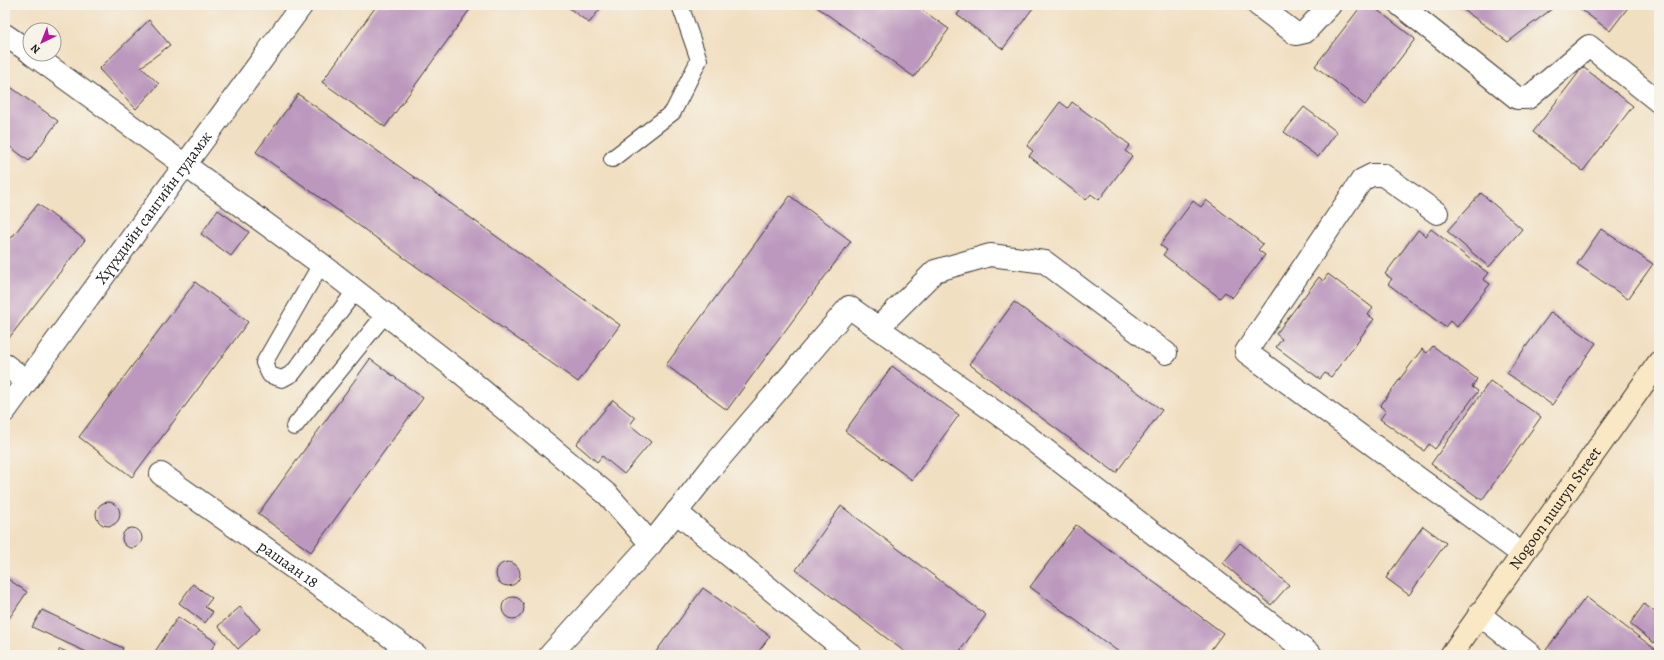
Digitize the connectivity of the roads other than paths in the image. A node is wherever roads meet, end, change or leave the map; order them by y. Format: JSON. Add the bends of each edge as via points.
{"nodes":[{"id":1,"x":302,"y":5,"type":"edge"},
{"id":2,"x":680,"y":5,"type":"edge"},
{"id":3,"x":1258,"y":5,"type":"edge"},
{"id":4,"x":1330,"y":5,"type":"edge"},
{"id":5,"x":1400,"y":5,"type":"edge"},
{"id":6,"x":5,"y":35,"type":"edge"},
{"id":7,"x":22,"y":47,"type":"edge"},
{"id":8,"x":44,"y":62,"type":"edge"},
{"id":9,"x":1659,"y":102,"type":"edge"},
{"id":10,"x":612,"y":159,"type":"dead end"},
{"id":11,"x":185,"y":163,"type":"junction"},
{"id":12,"x":1437,"y":213,"type":"dead end"},
{"id":13,"x":321,"y":264,"type":"junction"},
{"id":14,"x":356,"y":290,"type":"junction"},
{"id":15,"x":386,"y":313,"type":"junction"},
{"id":16,"x":878,"y":328,"type":"junction"},
{"id":17,"x":1166,"y":353,"type":"dead end"},
{"id":18,"x":1659,"y":362,"type":"edge"},
{"id":19,"x":5,"y":365,"type":"edge"},
{"id":20,"x":26,"y":381,"type":"junction"},
{"id":21,"x":5,"y":410,"type":"edge"},
{"id":22,"x":294,"y":427,"type":"dead end"},
{"id":23,"x":161,"y":474,"type":"dead end"},
{"id":24,"x":676,"y":512,"type":"junction"},
{"id":25,"x":652,"y":544,"type":"junction"},
{"id":26,"x":1522,"y":554,"type":"junction"},
{"id":27,"x":1479,"y":614,"type":"junction"},
{"id":28,"x":416,"y":655,"type":"edge"},
{"id":29,"x":550,"y":655,"type":"edge"},
{"id":30,"x":851,"y":655,"type":"edge"},
{"id":31,"x":1311,"y":655,"type":"edge"},
{"id":32,"x":1451,"y":655,"type":"edge"},
{"id":33,"x":1530,"y":655,"type":"edge"}],
"edges":[{"from":1,"to":11,"type":"street","name":"Хүүхдийн сангийн гудамж"},
{"from":2,"to":10,"type":"lane","via":[[700,60],[673,112]]},
{"from":3,"to":4,"type":"street","via":[[1296,34],[1305,32]]},
{"from":5,"to":9,"type":"street","via":[[1517,98],[1528,98],[1589,46]]},
{"from":6,"to":7,"type":"street"},
{"from":8,"to":11,"type":"street"},
{"from":11,"to":13,"type":"street"},
{"from":11,"to":20,"type":"street","name":"Хүүхдийн сангийн гудамж"},
{"from":12,"to":26,"type":"street","via":[[1383,175],[1362,180],[1246,352]]},
{"from":13,"to":14,"type":"street"},
{"from":13,"to":14,"type":"lane","via":[[264,363],[270,375],[282,379],[293,373]]},
{"from":14,"to":15,"type":"street"},
{"from":15,"to":22,"type":"lane"},
{"from":15,"to":25,"type":"street","via":[[608,495]]},
{"from":16,"to":17,"type":"street","via":[[935,271],[990,255],[1045,262]]},
{"from":16,"to":24,"type":"street","via":[[849,307]]},
{"from":16,"to":31,"type":"street","via":[[1009,422]]},
{"from":18,"to":26,"type":"main road","name":"Nogoon nuuryn Street"},
{"from":19,"to":20,"type":"street"},
{"from":20,"to":21,"type":"street","name":"Хүүхдийн сангийн гудамж"},
{"from":23,"to":28,"type":"street","name":"рашаан 18"},
{"from":24,"to":25,"type":"street"},
{"from":24,"to":30,"type":"street"},
{"from":25,"to":29,"type":"street"},
{"from":26,"to":27,"type":"main road","name":"Nogoon nuuryn Street"},
{"from":27,"to":32,"type":"main road","name":"Nogoon nuuryn Street"},
{"from":27,"to":33,"type":"street"}]}
